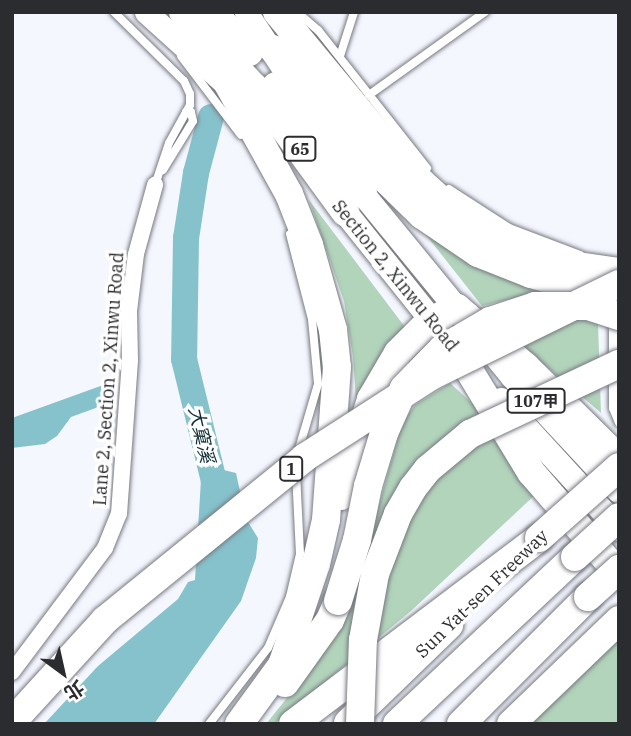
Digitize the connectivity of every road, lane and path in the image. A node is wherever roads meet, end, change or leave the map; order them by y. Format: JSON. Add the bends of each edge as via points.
{"nodes":[{"id":1,"x":114,"y":12,"type":"edge"},
{"id":2,"x":146,"y":12,"type":"edge"},
{"id":3,"x":213,"y":12,"type":"edge"},
{"id":4,"x":246,"y":12,"type":"edge"},
{"id":5,"x":276,"y":12,"type":"edge"},
{"id":6,"x":297,"y":12,"type":"edge"},
{"id":7,"x":354,"y":12,"type":"edge"},
{"id":8,"x":485,"y":12,"type":"edge"},
{"id":9,"x":175,"y":21,"type":"edge"},
{"id":10,"x":272,"y":49,"type":"junction"},
{"id":11,"x":340,"y":57,"type":"junction"},
{"id":12,"x":250,"y":83,"type":"junction"},
{"id":13,"x":369,"y":95,"type":"junction"},
{"id":14,"x":247,"y":144,"type":"dead end"},
{"id":15,"x":155,"y":185,"type":"joint"},
{"id":16,"x":354,"y":203,"type":"junction"},
{"id":17,"x":286,"y":222,"type":"dead end"},
{"id":18,"x":615,"y":289,"type":"edge"},
{"id":19,"x":457,"y":308,"type":"junction"},
{"id":20,"x":430,"y":321,"type":"junction"},
{"id":21,"x":461,"y":357,"type":"junction"},
{"id":22,"x":619,"y":364,"type":"edge"},
{"id":23,"x":619,"y":423,"type":"edge"},
{"id":24,"x":619,"y":459,"type":"edge"},
{"id":25,"x":619,"y":467,"type":"edge"},
{"id":26,"x":619,"y":491,"type":"edge"},
{"id":27,"x":619,"y":517,"type":"edge"},
{"id":28,"x":619,"y":529,"type":"edge"},
{"id":29,"x":540,"y":538,"type":"junction"},
{"id":30,"x":619,"y":571,"type":"edge"},
{"id":31,"x":619,"y":620,"type":"edge"},
{"id":32,"x":282,"y":666,"type":"junction"},
{"id":33,"x":12,"y":672,"type":"edge"},
{"id":34,"x":12,"y":722,"type":"edge"},
{"id":35,"x":209,"y":724,"type":"edge"},
{"id":36,"x":239,"y":724,"type":"edge"},
{"id":37,"x":249,"y":724,"type":"edge"},
{"id":38,"x":293,"y":724,"type":"edge"},
{"id":39,"x":347,"y":724,"type":"edge"},
{"id":40,"x":360,"y":724,"type":"edge"},
{"id":41,"x":397,"y":724,"type":"edge"},
{"id":42,"x":460,"y":724,"type":"edge"},
{"id":43,"x":511,"y":724,"type":"edge"}],
"edges":[{"from":1,"to":15,"type":"lane","name":"Lane 2, Section 2, Xinwu Road","via":[[184,80],[190,94]]},
{"from":2,"to":9,"type":"main road"},
{"from":3,"to":12,"type":"highway","number":"65"},
{"from":4,"to":10,"type":"main road","name":"Section 2, Xinwu Road","number":"107甲"},
{"from":5,"to":18,"type":"highway","via":[[422,183],[479,228],[523,251],[571,265]]},
{"from":6,"to":11,"type":"lane"},
{"from":7,"to":11,"type":"lane"},
{"from":8,"to":13,"type":"lane"},
{"from":9,"to":12,"type":"highway","number":"65"},
{"from":9,"to":14,"type":"lane","via":[[183,59]]},
{"from":10,"to":16,"type":"main road","name":"Section 2, Xinwu Road","number":"107甲"},
{"from":10,"to":18,"type":"highway","via":[[380,174],[422,215],[478,253],[531,274],[582,288]]},
{"from":11,"to":13,"type":"lane"},
{"from":12,"to":16,"type":"highway","number":"65"},
{"from":12,"to":16,"type":"main road","name":"Section 2, Xinwu Road","number":"107甲"},
{"from":12,"to":32,"type":"highway","via":[[309,245],[333,330],[337,367],[327,520],[300,620]]},
{"from":13,"to":18,"type":"lane","via":[[421,161],[456,195],[509,228],[563,247]]},
{"from":15,"to":33,"type":"street","name":"Lane 2, Section 2, Xinwu Road","via":[[136,254],[132,288],[119,514],[105,548]]},
{"from":16,"to":19,"type":"main road","name":"Section 2, Xinwu Road","number":"107甲"},
{"from":16,"to":20,"type":"main road","name":"Section 2, Xinwu Road","number":"107甲"},
{"from":17,"to":35,"type":"lane","via":[[312,319],[318,384],[297,449],[300,554],[290,597],[268,648]]},
{"from":18,"to":23,"type":"lane","via":[[613,408]]},
{"from":18,"to":34,"type":"highway","number":"1","bridge":true,"via":[[433,375],[304,458],[105,620]]},
{"from":18,"to":37,"type":"highway","bridge":true,"via":[[588,306],[535,306],[490,321],[442,349],[404,388],[384,433],[338,601],[319,638]]},
{"from":19,"to":20,"type":"highway"},
{"from":19,"to":24,"type":"highway"},
{"from":19,"to":26,"type":"main road","name":"Section 2, Xinwu Road","number":"107甲","via":[[512,376]]},
{"from":20,"to":21,"type":"main road","name":"Section 2, Xinwu Road","number":"107甲"},
{"from":20,"to":32,"type":"highway","via":[[398,353],[370,399],[345,479],[319,592]]},
{"from":21,"to":28,"type":"main road","name":"Section 2, Xinwu Road","number":"107甲"},
{"from":21,"to":30,"type":"highway","via":[[531,472]]},
{"from":22,"to":40,"type":"highway","bridge":true,"via":[[470,434],[413,488],[375,574],[363,640]]},
{"from":25,"to":29,"type":"highway","name":"Sun Yat-sen Freeway","bridge":true},
{"from":27,"to":41,"type":"highway","name":"Sun Yat-sen Freeway","bridge":true},
{"from":29,"to":38,"type":"highway"},
{"from":29,"to":39,"type":"highway","name":"Sun Yat-sen Freeway"},
{"from":30,"to":42,"type":"highway","bridge":true},
{"from":31,"to":43,"type":"highway"},
{"from":32,"to":36,"type":"highway"}]}
